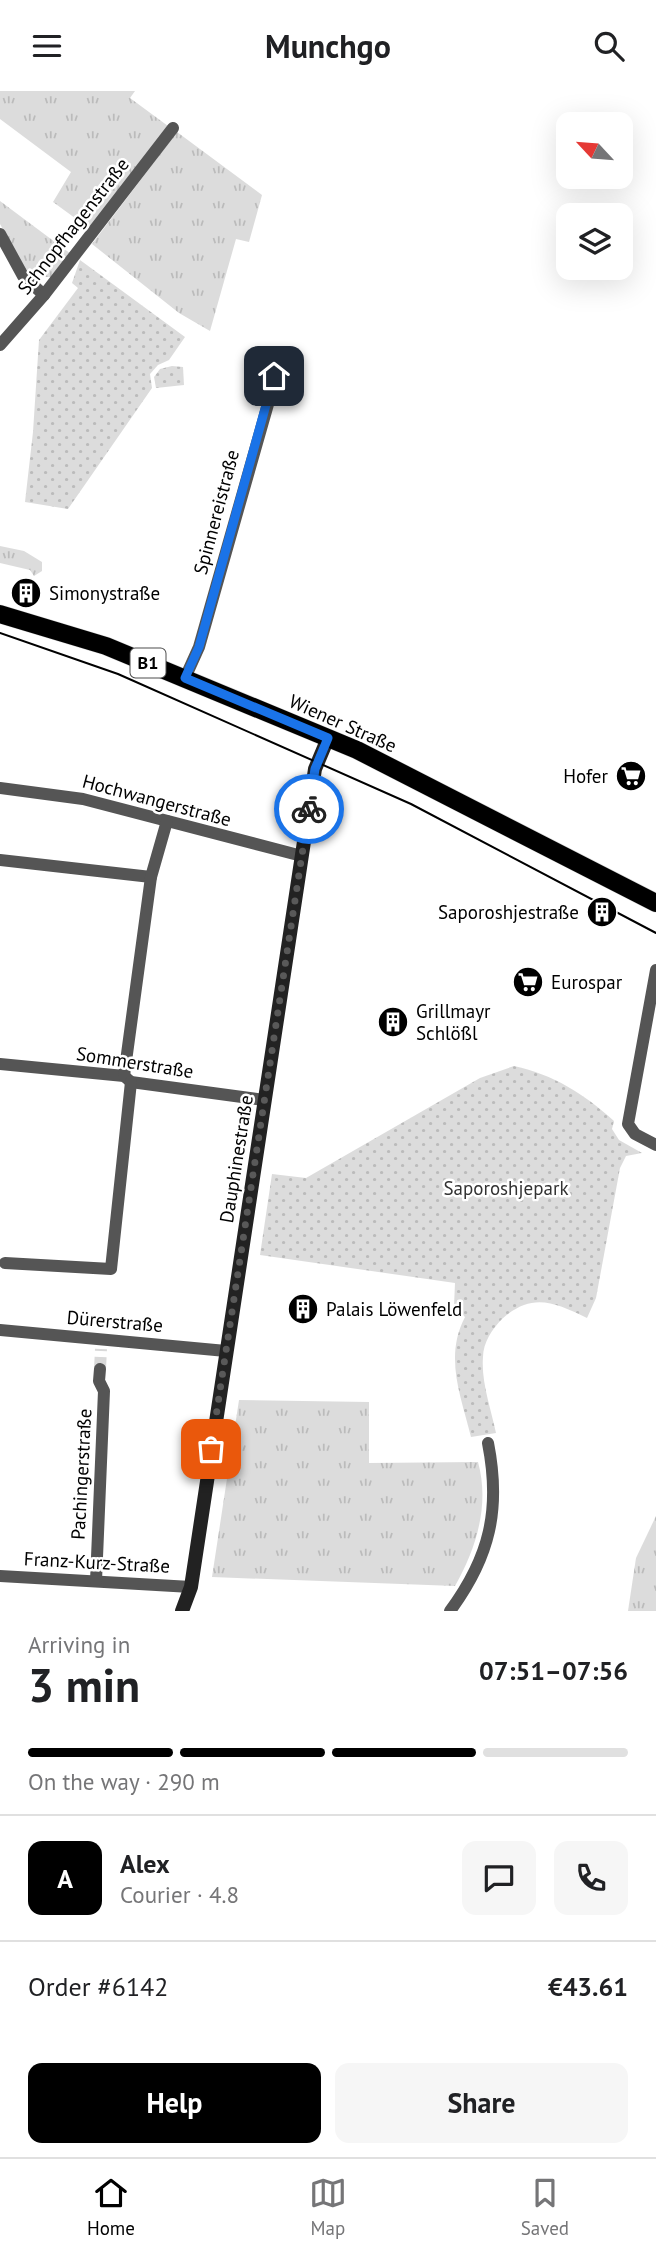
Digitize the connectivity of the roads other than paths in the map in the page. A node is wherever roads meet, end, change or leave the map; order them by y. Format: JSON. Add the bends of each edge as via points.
{"nodes":[{"id":1,"x":173,"y":128,"type":"dead end"},
{"id":2,"x":0,"y":234,"type":"edge"},
{"id":3,"x":44,"y":295,"type":"junction"},
{"id":4,"x":0,"y":345,"type":"edge"},
{"id":5,"x":282,"y":355,"type":"dead end"},
{"id":6,"x":0,"y":614,"type":"edge"},
{"id":7,"x":185,"y":678,"type":"junction"},
{"id":8,"x":328,"y":738,"type":"junction"},
{"id":9,"x":0,"y":788,"type":"edge"},
{"id":10,"x":167,"y":821,"type":"junction"},
{"id":11,"x":302,"y":856,"type":"junction"},
{"id":12,"x":0,"y":860,"type":"edge"},
{"id":13,"x":151,"y":877,"type":"junction"},
{"id":14,"x":656,"y":903,"type":"edge"},
{"id":15,"x":656,"y":970,"type":"edge"},
{"id":16,"x":0,"y":1063,"type":"edge"},
{"id":17,"x":127,"y":1079,"type":"junction"},
{"id":18,"x":264,"y":1101,"type":"junction"},
{"id":19,"x":656,"y":1145,"type":"edge"},
{"id":20,"x":5,"y":1263,"type":"dead end"},
{"id":21,"x":0,"y":1330,"type":"edge"},
{"id":22,"x":226,"y":1351,"type":"junction"},
{"id":23,"x":100,"y":1369,"type":"tunnel mouth"},
{"id":24,"x":488,"y":1443,"type":"dead end"},
{"id":25,"x":0,"y":1576,"type":"edge"},
{"id":26,"x":96,"y":1581,"type":"junction"},
{"id":27,"x":191,"y":1587,"type":"junction"},
{"id":28,"x":182,"y":1611,"type":"edge"},
{"id":29,"x":195,"y":1611,"type":"edge"},
{"id":30,"x":450,"y":1611,"type":"edge"}],
"edges":[{"from":1,"to":3,"type":"street","name":"Schnopfhagenstraße"},
{"from":2,"to":3,"type":"street","via":[[23,276]]},
{"from":3,"to":4,"type":"street","name":"Schnopfhagenstraße"},
{"from":5,"to":7,"type":"street","name":"Spinnereistraße","via":[[199,647]]},
{"from":6,"to":7,"type":"main road","name":"Wiener Straße","number":"B1","via":[[92,641]]},
{"from":7,"to":8,"type":"main road","name":"Wiener Straße","number":"B1"},
{"from":8,"to":11,"type":"main road","name":"Dauphinestraße","via":[[315,769]]},
{"from":8,"to":14,"type":"main road","name":"Wiener Straße","number":"B1"},
{"from":9,"to":10,"type":"street","name":"Hochwangerstraße","via":[[83,799]]},
{"from":10,"to":11,"type":"street","name":"Hochwangerstraße"},
{"from":10,"to":13,"type":"street"},
{"from":11,"to":18,"type":"main road","name":"Dauphinestraße"},
{"from":12,"to":13,"type":"street"},
{"from":13,"to":17,"type":"street"},
{"from":15,"to":19,"type":"street","via":[[628,1125]]},
{"from":16,"to":17,"type":"street","name":"Sommerstraße"},
{"from":17,"to":18,"type":"street","name":"Sommerstraße"},
{"from":17,"to":20,"type":"street","via":[[111,1269]]},
{"from":18,"to":22,"type":"main road","name":"Dauphinestraße"},
{"from":21,"to":22,"type":"street","name":"Dürerstraße","via":[[101,1344]]},
{"from":22,"to":27,"type":"main road","name":"Dauphinestraße"},
{"from":23,"to":26,"type":"street","name":"Pachingerstraße","via":[[104,1391]]},
{"from":24,"to":30,"type":"street","via":[[493,1468],[490,1529],[478,1570]]},
{"from":25,"to":26,"type":"street","name":"Franz-Kurz-Straße"},
{"from":26,"to":27,"type":"street","name":"Franz-Kurz-Straße"},
{"from":27,"to":28,"type":"main road","name":"Dauphinestraße"},
{"from":27,"to":29,"type":"main road","name":"Dauphinestraße"}]}
